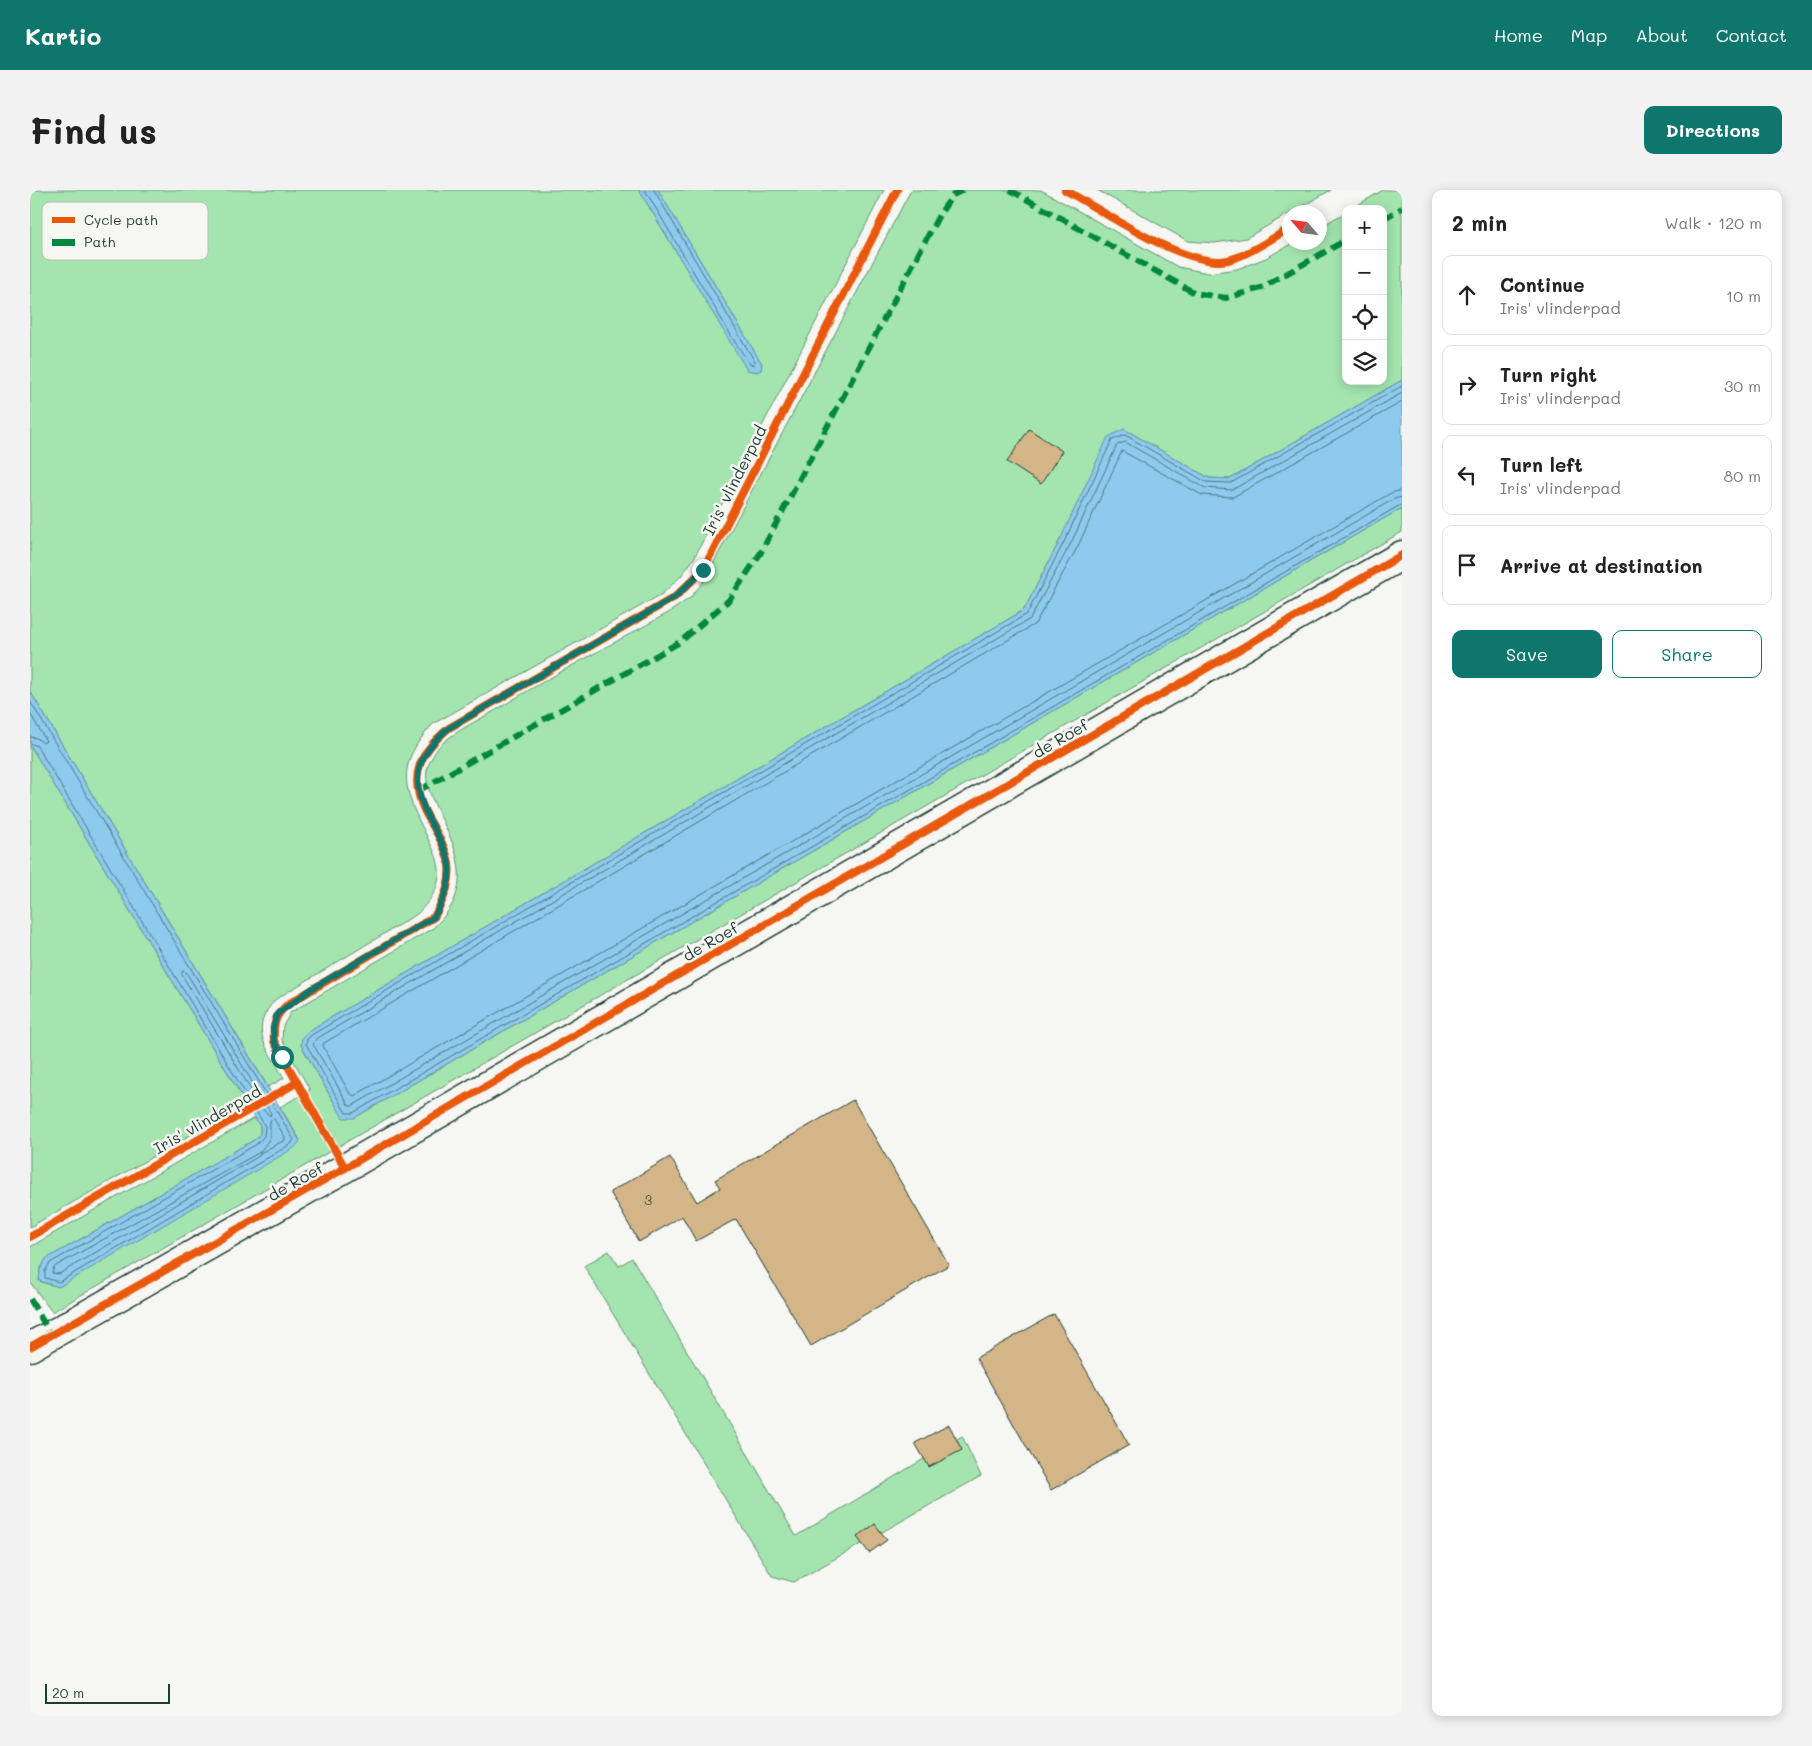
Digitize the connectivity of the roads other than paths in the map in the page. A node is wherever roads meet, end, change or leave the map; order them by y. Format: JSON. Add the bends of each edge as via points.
{"nodes":[{"id":1,"x":1402,"y":556,"type":"edge"},
{"id":2,"x":30,"y":1347,"type":"edge"}],
"edges":[{"from":1,"to":2,"type":"street","name":"de Roef"}]}
